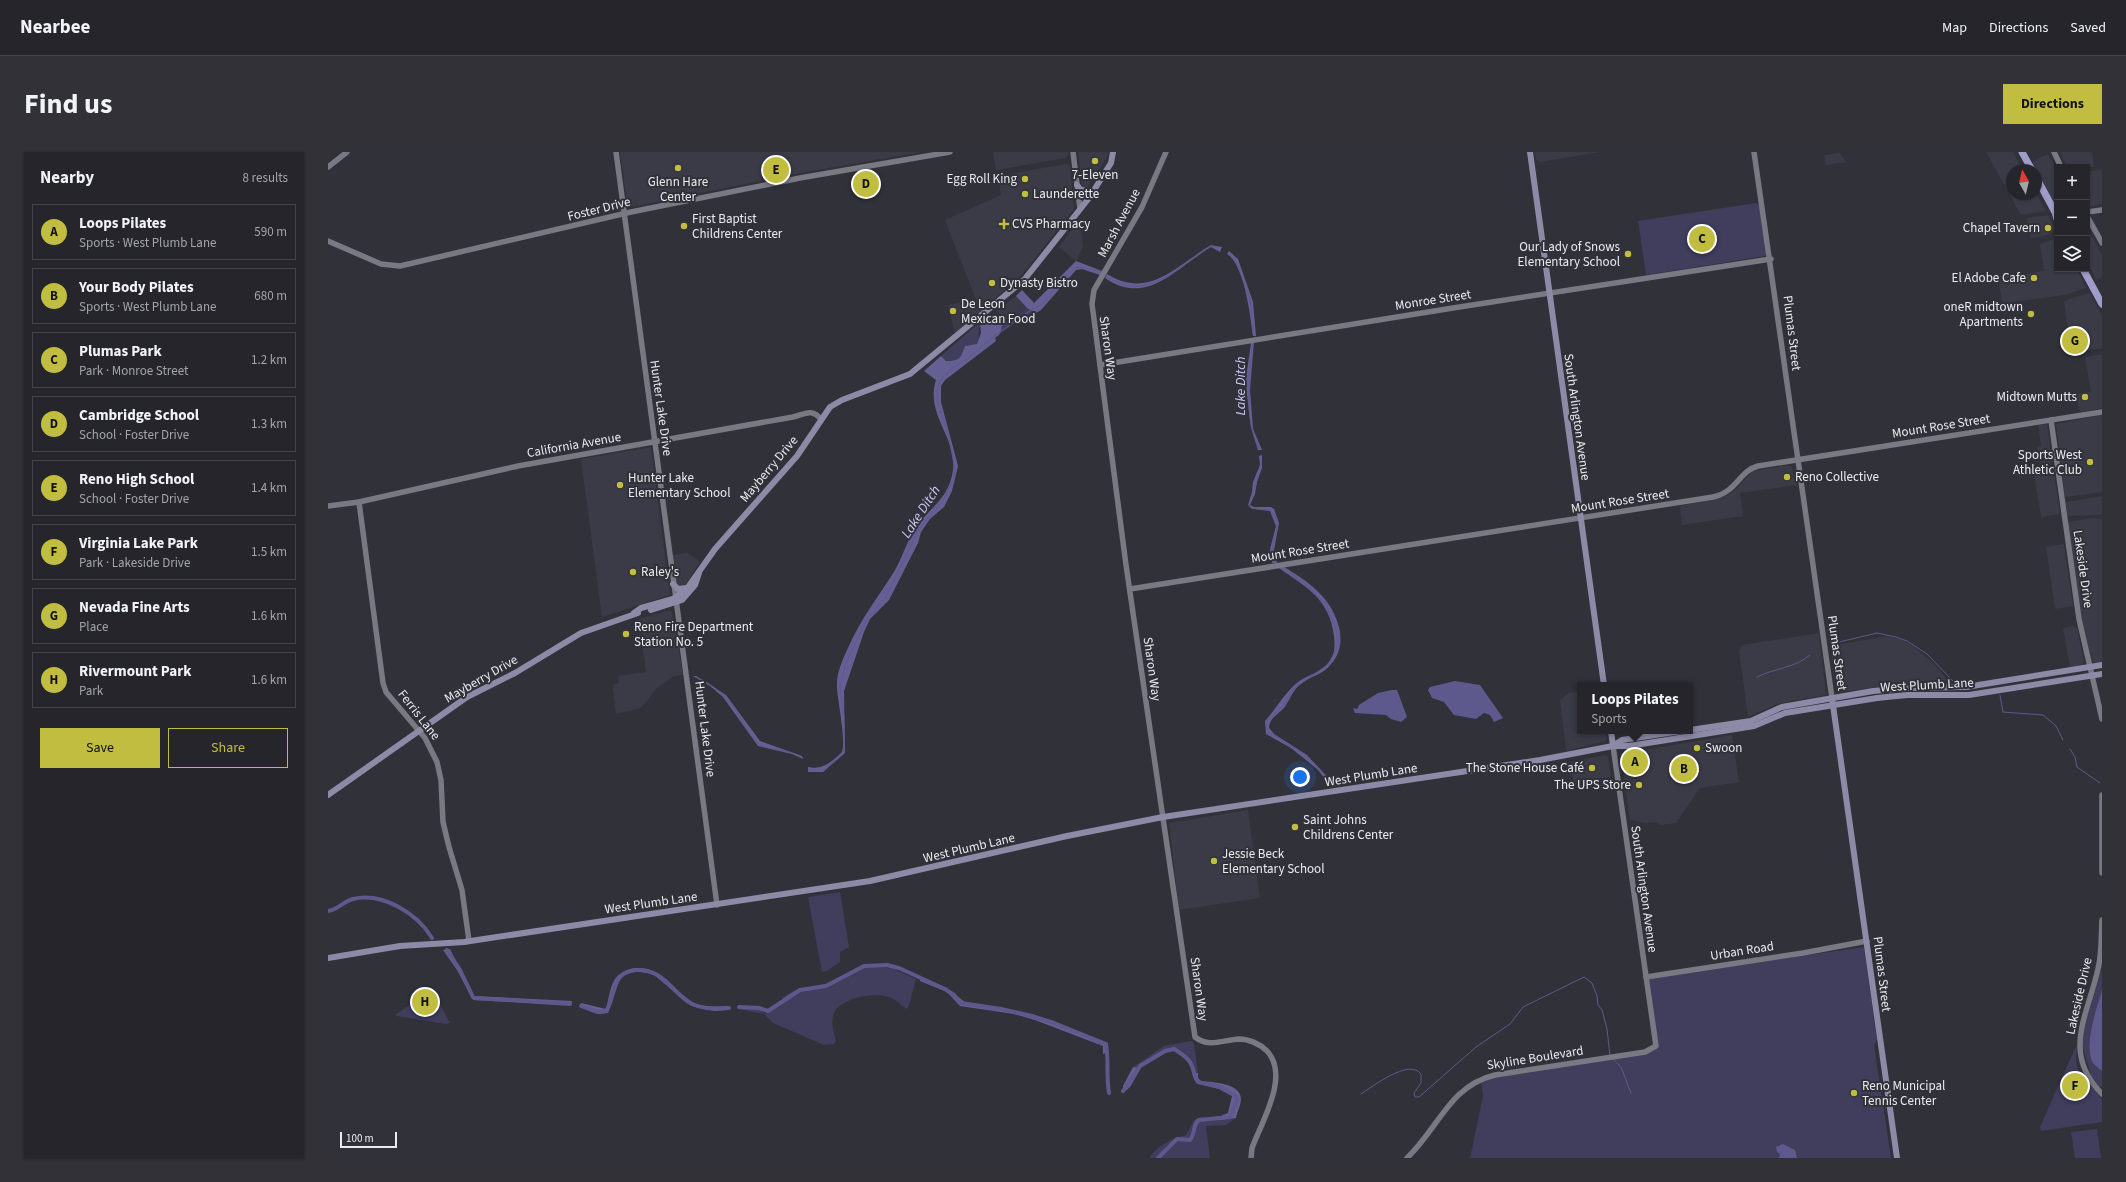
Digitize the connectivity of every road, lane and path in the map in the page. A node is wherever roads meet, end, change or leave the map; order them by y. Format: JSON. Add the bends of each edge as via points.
{"nodes":[{"id":1,"x":347,"y":152,"type":"edge"},
{"id":2,"x":616,"y":152,"type":"edge"},
{"id":3,"x":950,"y":152,"type":"edge"},
{"id":4,"x":1072,"y":152,"type":"edge"},
{"id":5,"x":1113,"y":152,"type":"edge"},
{"id":6,"x":1166,"y":152,"type":"edge"},
{"id":7,"x":1530,"y":152,"type":"edge"},
{"id":8,"x":1754,"y":152,"type":"edge"},
{"id":9,"x":2018,"y":152,"type":"edge"},
{"id":10,"x":2022,"y":152,"type":"edge"},
{"id":11,"x":2054,"y":152,"type":"edge"},
{"id":12,"x":2024,"y":164,"type":"edge"},
{"id":13,"x":2029,"y":164,"type":"edge"},
{"id":14,"x":2060,"y":164,"type":"edge"},
{"id":15,"x":328,"y":167,"type":"edge"},
{"id":16,"x":1077,"y":186,"type":"junction"},
{"id":17,"x":2042,"y":188,"type":"edge"},
{"id":18,"x":1090,"y":191,"type":"junction"},
{"id":19,"x":2042,"y":197,"type":"edge"},
{"id":20,"x":2054,"y":208,"type":"edge"},
{"id":21,"x":1080,"y":209,"type":"junction"},
{"id":22,"x":2102,"y":210,"type":"edge"},
{"id":23,"x":2090,"y":212,"type":"edge"},
{"id":24,"x":625,"y":214,"type":"junction"},
{"id":25,"x":2054,"y":216,"type":"edge"},
{"id":26,"x":2090,"y":221,"type":"edge"},
{"id":27,"x":328,"y":241,"type":"edge"},
{"id":28,"x":2102,"y":243,"type":"edge"},
{"id":29,"x":1771,"y":259,"type":"junction"},
{"id":30,"x":2085,"y":272,"type":"edge"},
{"id":31,"x":1550,"y":293,"type":"junction"},
{"id":32,"x":1092,"y":303,"type":"joint"},
{"id":33,"x":2102,"y":304,"type":"edge"},
{"id":34,"x":1100,"y":365,"type":"junction"},
{"id":35,"x":2102,"y":412,"type":"edge"},
{"id":36,"x":821,"y":419,"type":"junction"},
{"id":37,"x":2051,"y":420,"type":"junction"},
{"id":38,"x":655,"y":442,"type":"junction"},
{"id":39,"x":1798,"y":460,"type":"junction"},
{"id":40,"x":359,"y":502,"type":"junction"},
{"id":41,"x":328,"y":506,"type":"edge"},
{"id":42,"x":1580,"y":518,"type":"junction"},
{"id":43,"x":699,"y":573,"type":"junction"},
{"id":44,"x":673,"y":584,"type":"junction"},
{"id":45,"x":688,"y":587,"type":"junction"},
{"id":46,"x":1130,"y":589,"type":"junction"},
{"id":47,"x":676,"y":600,"type":"junction"},
{"id":48,"x":2102,"y":665,"type":"edge"},
{"id":49,"x":2090,"y":668,"type":"junction"},
{"id":50,"x":2102,"y":674,"type":"edge"},
{"id":51,"x":2092,"y":675,"type":"junction"},
{"id":52,"x":1604,"y":682,"type":"edge"},
{"id":53,"x":1832,"y":698,"type":"junction"},
{"id":54,"x":1833,"y":705,"type":"junction"},
{"id":55,"x":2102,"y":719,"type":"edge"},
{"id":56,"x":419,"y":730,"type":"junction"},
{"id":57,"x":1693,"y":730,"type":"edge"},
{"id":58,"x":1611,"y":734,"type":"edge"},
{"id":59,"x":1661,"y":734,"type":"edge"},
{"id":60,"x":1613,"y":746,"type":"junction"},
{"id":61,"x":328,"y":795,"type":"edge"},
{"id":62,"x":2102,"y":795,"type":"edge"},
{"id":63,"x":1163,"y":817,"type":"junction"},
{"id":64,"x":2102,"y":873,"type":"edge"},
{"id":65,"x":717,"y":905,"type":"junction"},
{"id":66,"x":2102,"y":920,"type":"edge"},
{"id":67,"x":469,"y":941,"type":"junction"},
{"id":68,"x":1867,"y":941,"type":"junction"},
{"id":69,"x":1842,"y":946,"type":"junction"},
{"id":70,"x":1868,"y":949,"type":"junction"},
{"id":71,"x":328,"y":958,"type":"edge"},
{"id":72,"x":1646,"y":977,"type":"junction"},
{"id":73,"x":1654,"y":1048,"type":"joint"},
{"id":74,"x":2102,"y":1094,"type":"edge"},
{"id":75,"x":1251,"y":1158,"type":"edge"},
{"id":76,"x":1407,"y":1158,"type":"edge"},
{"id":77,"x":1897,"y":1158,"type":"edge"}],
"edges":[{"from":1,"to":15,"type":"street"},
{"from":2,"to":24,"type":"street","name":"Hunter Lake Drive"},
{"from":3,"to":24,"type":"street","name":"Foster Drive","via":[[800,178]]},
{"from":4,"to":16,"type":"street"},
{"from":5,"to":18,"type":"main road"},
{"from":5,"to":21,"type":"main road","via":[[1114,157],[1109,167]]},
{"from":6,"to":32,"type":"street","name":"Marsh Avenue","via":[[1142,207],[1094,290]]},
{"from":7,"to":31,"type":"main road","name":"South Arlington Avenue"},
{"from":8,"to":29,"type":"street","name":"Plumas Street"},
{"from":9,"to":12,"type":"main road"},
{"from":10,"to":13,"type":"main road"},
{"from":11,"to":14,"type":"street"},
{"from":16,"to":18,"type":"main road"},
{"from":16,"to":21,"type":"street"},
{"from":17,"to":20,"type":"main road"},
{"from":18,"to":21,"type":"main road"},
{"from":19,"to":25,"type":"main road"},
{"from":21,"to":36,"type":"main road","name":"Mayberry Drive","via":[[1024,280],[924,363],[905,376],[842,400],[830,407]]},
{"from":22,"to":23,"type":"street"},
{"from":24,"to":27,"type":"street","name":"Foster Drive","via":[[400,266],[381,264]]},
{"from":24,"to":38,"type":"street","name":"Hunter Lake Drive"},
{"from":26,"to":28,"type":"street"},
{"from":29,"to":31,"type":"street","name":"Monroe Street"},
{"from":29,"to":39,"type":"street","name":"Plumas Street"},
{"from":30,"to":33,"type":"main road"},
{"from":31,"to":34,"type":"street","name":"Monroe Street"},
{"from":31,"to":42,"type":"main road","name":"South Arlington Avenue"},
{"from":32,"to":34,"type":"street","name":"Sharon Way"},
{"from":34,"to":46,"type":"street","name":"Sharon Way"},
{"from":35,"to":37,"type":"street","name":"Mount Rose Street"},
{"from":36,"to":38,"type":"street","name":"California Avenue","via":[[816,413],[810,412]]},
{"from":36,"to":43,"type":"main road","name":"Mayberry Drive","via":[[797,456],[715,549]]},
{"from":37,"to":39,"type":"street","name":"Mount Rose Street"},
{"from":37,"to":49,"type":"street","name":"Lakeside Drive","via":[[2079,619]]},
{"from":38,"to":40,"type":"street","name":"California Avenue","via":[[518,466]]},
{"from":38,"to":44,"type":"street","name":"Hunter Lake Drive"},
{"from":39,"to":42,"type":"street","name":"Mount Rose Street","via":[[1751,468],[1730,490],[1717,497]]},
{"from":39,"to":53,"type":"street","name":"Plumas Street"},
{"from":40,"to":41,"type":"street","name":"California Avenue"},
{"from":40,"to":56,"type":"street","name":"Ferris Lane","via":[[382,683],[386,692]]},
{"from":42,"to":46,"type":"street","name":"Mount Rose Street"},
{"from":42,"to":52,"type":"main road","name":"South Arlington Avenue"},
{"from":43,"to":45,"type":"main road","name":"Mayberry Drive"},
{"from":43,"to":47,"type":"main road","name":"Mayberry Drive","via":[[699,578],[691,591]]},
{"from":44,"to":45,"type":"main road","via":[[678,589]]},
{"from":44,"to":47,"type":"street","name":"Hunter Lake Drive"},
{"from":45,"to":47,"type":"main road","name":"Mayberry Drive"},
{"from":46,"to":63,"type":"street","name":"Sharon Way"},
{"from":47,"to":56,"type":"main road","name":"Mayberry Drive","via":[[581,633],[515,673],[462,700]]},
{"from":47,"to":65,"type":"street","name":"Hunter Lake Drive"},
{"from":48,"to":49,"type":"main road","name":"West Plumb Lane"},
{"from":49,"to":51,"type":"street","name":"Lakeside Drive"},
{"from":49,"to":53,"type":"main road","name":"West Plumb Lane","via":[[1966,687],[1898,688]]},
{"from":50,"to":51,"type":"main road","name":"West Plumb Lane"},
{"from":51,"to":54,"type":"main road","name":"West Plumb Lane","via":[[1969,695],[1898,695]]},
{"from":51,"to":55,"type":"street","name":"Lakeside Drive"},
{"from":53,"to":54,"type":"main road","name":"Plumas Street"},
{"from":53,"to":57,"type":"main road","name":"West Plumb Lane","via":[[1782,707],[1751,721]]},
{"from":54,"to":60,"type":"main road","name":"West Plumb Lane","via":[[1785,713],[1754,726],[1629,746]]},
{"from":54,"to":68,"type":"main road","name":"Plumas Street"},
{"from":56,"to":61,"type":"main road","name":"Mayberry Drive"},
{"from":56,"to":67,"type":"street","name":"Ferris Lane","via":[[430,745],[440,771],[443,822],[462,890]]},
{"from":58,"to":60,"type":"main road","name":"South Arlington Avenue"},
{"from":59,"to":60,"type":"main road","name":"West Plumb Lane","via":[[1622,740]]},
{"from":60,"to":63,"type":"main road","name":"West Plumb Lane","via":[[1540,760]]},
{"from":60,"to":72,"type":"street","name":"South Arlington Avenue"},
{"from":62,"to":64,"type":"street"},
{"from":63,"to":65,"type":"main road","name":"West Plumb Lane","via":[[878,879]]},
{"from":63,"to":75,"type":"street","name":"Sharon Way","via":[[1195,1037],[1208,1043],[1238,1039],[1250,1041],[1260,1045],[1269,1054],[1275,1066],[1275,1089],[1252,1148]]},
{"from":65,"to":67,"type":"main road","name":"West Plumb Lane"},
{"from":66,"to":74,"type":"street","name":"Lakeside Drive","via":[[2099,964],[2081,1028],[2080,1049],[2084,1070]]},
{"from":67,"to":71,"type":"main road","name":"West Plumb Lane","via":[[400,946]]},
{"from":68,"to":69,"type":"street","name":"Urban Road"},
{"from":68,"to":70,"type":"main road","name":"Plumas Street"},
{"from":69,"to":70,"type":"street","name":"Urban Road"},
{"from":69,"to":72,"type":"street","name":"Urban Road"},
{"from":70,"to":77,"type":"main road","name":"Plumas Street"},
{"from":72,"to":73,"type":"street","name":"South Arlington Avenue","via":[[1656,1042]]},
{"from":73,"to":76,"type":"street","name":"Skyline Boulevard","via":[[1646,1052],[1495,1075],[1476,1081],[1455,1096],[1422,1143]]}]}
